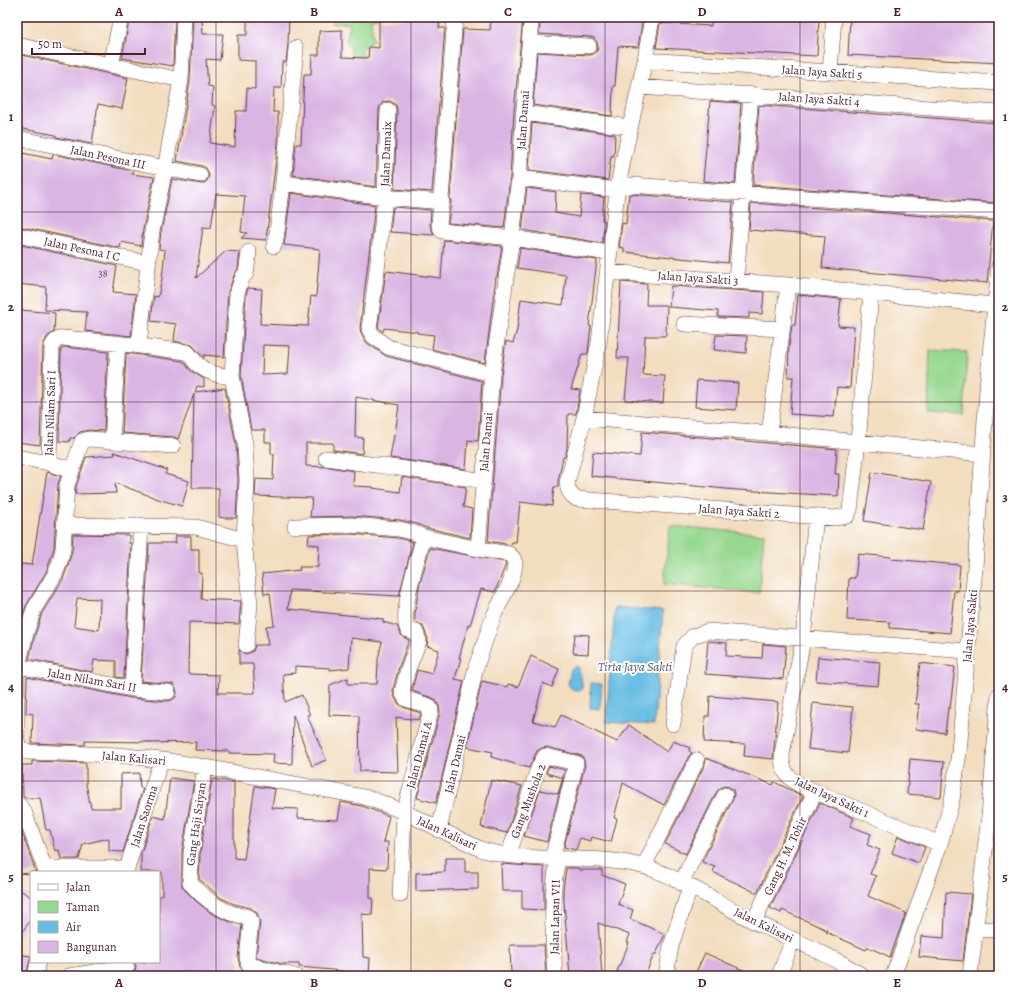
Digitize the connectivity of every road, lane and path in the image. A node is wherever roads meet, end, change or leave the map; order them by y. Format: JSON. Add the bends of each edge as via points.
{"nodes":[{"id":1,"x":121,"y":17,"type":"edge"},
{"id":2,"x":184,"y":17,"type":"edge"},
{"id":3,"x":455,"y":17,"type":"edge"},
{"id":4,"x":532,"y":17,"type":"edge"},
{"id":5,"x":652,"y":17,"type":"edge"},
{"id":6,"x":834,"y":17,"type":"edge"},
{"id":7,"x":528,"y":43,"type":"junction"},
{"id":8,"x":17,"y":45,"type":"edge"},
{"id":9,"x":589,"y":46,"type":"dead end"},
{"id":10,"x":296,"y":48,"type":"dead end"},
{"id":11,"x":645,"y":60,"type":"junction"},
{"id":12,"x":112,"y":65,"type":"junction"},
{"id":13,"x":830,"y":72,"type":"junction"},
{"id":14,"x":181,"y":80,"type":"junction"},
{"id":15,"x":999,"y":83,"type":"edge"},
{"id":16,"x":639,"y":87,"type":"junction"},
{"id":17,"x":751,"y":94,"type":"junction"},
{"id":18,"x":388,"y":110,"type":"dead end"},
{"id":19,"x":523,"y":113,"type":"junction"},
{"id":20,"x":999,"y":113,"type":"edge"},
{"id":21,"x":630,"y":128,"type":"junction"},
{"id":22,"x":17,"y":138,"type":"edge"},
{"id":23,"x":165,"y":169,"type":"junction"},
{"id":24,"x":200,"y":175,"type":"dead end"},
{"id":25,"x":518,"y":178,"type":"junction"},
{"id":26,"x":284,"y":183,"type":"junction"},
{"id":27,"x":618,"y":187,"type":"junction"},
{"id":28,"x":743,"y":192,"type":"junction"},
{"id":29,"x":385,"y":197,"type":"junction"},
{"id":30,"x":442,"y":202,"type":"junction"},
{"id":31,"x":999,"y":212,"type":"edge"},
{"id":32,"x":17,"y":235,"type":"edge"},
{"id":33,"x":512,"y":238,"type":"junction"},
{"id":34,"x":274,"y":246,"type":"dead end"},
{"id":35,"x":249,"y":252,"type":"dead end"},
{"id":36,"x":609,"y":253,"type":"junction"},
{"id":37,"x":147,"y":263,"type":"junction"},
{"id":38,"x":999,"y":266,"type":"edge"},
{"id":39,"x":607,"y":272,"type":"junction"},
{"id":40,"x":736,"y":281,"type":"junction"},
{"id":41,"x":788,"y":285,"type":"junction"},
{"id":42,"x":871,"y":293,"type":"junction"},
{"id":43,"x":994,"y":305,"type":"junction"},
{"id":44,"x":684,"y":324,"type":"dead end"},
{"id":45,"x":782,"y":329,"type":"junction"},
{"id":46,"x":130,"y":341,"type":"junction"},
{"id":47,"x":492,"y":374,"type":"junction"},
{"id":48,"x":232,"y":376,"type":"junction"},
{"id":49,"x":584,"y":418,"type":"junction"},
{"id":50,"x":769,"y":434,"type":"junction"},
{"id":51,"x":112,"y":441,"type":"junction"},
{"id":52,"x":858,"y":442,"type":"junction"},
{"id":53,"x":173,"y":446,"type":"dead end"},
{"id":54,"x":983,"y":454,"type":"junction"},
{"id":55,"x":17,"y":457,"type":"edge"},
{"id":56,"x":326,"y":458,"type":"dead end"},
{"id":57,"x":49,"y":463,"type":"junction"},
{"id":58,"x":73,"y":467,"type":"junction"},
{"id":59,"x":483,"y":481,"type":"junction"},
{"id":60,"x":816,"y":516,"type":"junction"},
{"id":61,"x":65,"y":524,"type":"junction"},
{"id":62,"x":141,"y":525,"type":"junction"},
{"id":63,"x":295,"y":526,"type":"dead end"},
{"id":64,"x":424,"y":537,"type":"junction"},
{"id":65,"x":244,"y":540,"type":"junction"},
{"id":66,"x":478,"y":549,"type":"junction"},
{"id":67,"x":803,"y":639,"type":"junction"},
{"id":68,"x":246,"y":645,"type":"dead end"},
{"id":69,"x":967,"y":651,"type":"junction"},
{"id":70,"x":17,"y":666,"type":"edge"},
{"id":71,"x":132,"y":689,"type":"junction"},
{"id":72,"x":168,"y":692,"type":"dead end"},
{"id":73,"x":999,"y":695,"type":"edge"},
{"id":74,"x":673,"y":724,"type":"dead end"},
{"id":75,"x":17,"y":742,"type":"edge"},
{"id":76,"x":161,"y":760,"type":"junction"},
{"id":77,"x":697,"y":760,"type":"dead end"},
{"id":78,"x":205,"y":766,"type":"junction"},
{"id":79,"x":815,"y":792,"type":"junction"},
{"id":80,"x":724,"y":794,"type":"dead end"},
{"id":81,"x":17,"y":803,"type":"edge"},
{"id":82,"x":404,"y":812,"type":"junction"},
{"id":83,"x":994,"y":817,"type":"edge"},
{"id":84,"x":439,"y":830,"type":"junction"},
{"id":85,"x":940,"y":844,"type":"junction"},
{"id":86,"x":508,"y":856,"type":"junction"},
{"id":87,"x":555,"y":859,"type":"junction"},
{"id":88,"x":644,"y":866,"type":"junction"},
{"id":89,"x":46,"y":870,"type":"edge"},
{"id":90,"x":127,"y":870,"type":"edge"},
{"id":91,"x":686,"y":885,"type":"junction"},
{"id":92,"x":400,"y":895,"type":"dead end"},
{"id":93,"x":754,"y":921,"type":"junction"},
{"id":94,"x":977,"y":929,"type":"junction"},
{"id":95,"x":999,"y":930,"type":"edge"},
{"id":96,"x":793,"y":939,"type":"junction"},
{"id":97,"x":38,"y":963,"type":"edge"},
{"id":98,"x":126,"y":968,"type":"edge"},
{"id":99,"x":35,"y":976,"type":"edge"},
{"id":100,"x":69,"y":976,"type":"edge"},
{"id":101,"x":295,"y":976,"type":"edge"},
{"id":102,"x":555,"y":976,"type":"edge"},
{"id":103,"x":666,"y":976,"type":"edge"},
{"id":104,"x":779,"y":976,"type":"edge"},
{"id":105,"x":863,"y":976,"type":"edge"},
{"id":106,"x":893,"y":976,"type":"edge"},
{"id":107,"x":970,"y":976,"type":"edge"}],
"edges":[{"from":1,"to":12,"type":"street"},
{"from":2,"to":14,"type":"street"},
{"from":3,"to":30,"type":"street"},
{"from":4,"to":7,"type":"street","name":"Jalan Damai"},
{"from":5,"to":11,"type":"street"},
{"from":6,"to":13,"type":"street"},
{"from":7,"to":9,"type":"street"},
{"from":7,"to":19,"type":"street","name":"Jalan Damai"},
{"from":8,"to":12,"type":"street"},
{"from":10,"to":26,"type":"street"},
{"from":11,"to":13,"type":"street","name":"Jalan Jaya Sakti 5"},
{"from":11,"to":16,"type":"street"},
{"from":12,"to":14,"type":"street"},
{"from":13,"to":15,"type":"street","name":"Jalan Jaya Sakti 5"},
{"from":14,"to":23,"type":"street"},
{"from":16,"to":17,"type":"street","name":"Jalan Jaya Sakti 4"},
{"from":16,"to":21,"type":"street"},
{"from":17,"to":20,"type":"street","name":"Jalan Jaya Sakti 4"},
{"from":17,"to":28,"type":"street"},
{"from":18,"to":29,"type":"street","name":"Jalan Damaix"},
{"from":19,"to":21,"type":"street"},
{"from":19,"to":25,"type":"street","name":"Jalan Damai"},
{"from":21,"to":27,"type":"street"},
{"from":22,"to":23,"type":"street","name":"Jalan Pesona III"},
{"from":23,"to":24,"type":"street","name":"Jalan Pesona III"},
{"from":23,"to":37,"type":"street"},
{"from":25,"to":27,"type":"street"},
{"from":25,"to":33,"type":"street","name":"Jalan Damai"},
{"from":26,"to":29,"type":"street"},
{"from":26,"to":34,"type":"street"},
{"from":27,"to":28,"type":"street"},
{"from":27,"to":36,"type":"street"},
{"from":28,"to":31,"type":"street"},
{"from":28,"to":40,"type":"street"},
{"from":29,"to":30,"type":"street"},
{"from":29,"to":47,"type":"street","name":"Jalan Damaix","via":[[369,329],[373,336],[388,347]]},
{"from":30,"to":33,"type":"street","via":[[439,225],[442,231]]},
{"from":32,"to":37,"type":"street","name":"Jalan Pesona I C"},
{"from":33,"to":36,"type":"street"},
{"from":33,"to":47,"type":"street","name":"Jalan Damai"},
{"from":35,"to":48,"type":"street","via":[[246,274],[237,293]]},
{"from":36,"to":39,"type":"street"},
{"from":37,"to":46,"type":"street"},
{"from":38,"to":43,"type":"street","name":"Jalan Jaya Sakti"},
{"from":39,"to":40,"type":"street","name":"Jalan Jaya Sakti 3"},
{"from":39,"to":49,"type":"street","via":[[599,342]]},
{"from":40,"to":41,"type":"street","name":"Jalan Jaya Sakti 3"},
{"from":41,"to":42,"type":"street","name":"Jalan Jaya Sakti 3"},
{"from":41,"to":45,"type":"street"},
{"from":42,"to":43,"type":"street","name":"Jalan Jaya Sakti 3"},
{"from":42,"to":52,"type":"street"},
{"from":43,"to":54,"type":"street","name":"Jalan Jaya Sakti"},
{"from":44,"to":45,"type":"street"},
{"from":45,"to":50,"type":"street"},
{"from":46,"to":48,"type":"street","via":[[187,352],[205,369],[222,376]]},
{"from":46,"to":51,"type":"street"},
{"from":46,"to":57,"type":"street","name":"Jalan Nilam Sari I","via":[[64,338],[55,341],[52,346]]},
{"from":47,"to":59,"type":"street","name":"Jalan Damai"},
{"from":48,"to":65,"type":"street","via":[[245,444],[247,480]]},
{"from":49,"to":50,"type":"street"},
{"from":49,"to":60,"type":"street","name":"Jalan Jaya Sakti 2","via":[[567,483],[571,496]]},
{"from":50,"to":52,"type":"street"},
{"from":51,"to":53,"type":"street"},
{"from":51,"to":58,"type":"street","via":[[89,439],[82,442]]},
{"from":52,"to":54,"type":"street"},
{"from":52,"to":60,"type":"street","name":"Jalan Jaya Sakti 2","via":[[850,510],[847,516]]},
{"from":54,"to":69,"type":"street","name":"Jalan Jaya Sakti"},
{"from":55,"to":57,"type":"street"},
{"from":56,"to":59,"type":"street"},
{"from":57,"to":58,"type":"street","name":"Jalan Nilam Sari I"},
{"from":58,"to":61,"type":"street","via":[[67,484]]},
{"from":59,"to":66,"type":"street","name":"Jalan Damai"},
{"from":60,"to":67,"type":"street","name":"Jalan Jaya Sakti 1"},
{"from":61,"to":62,"type":"street"},
{"from":61,"to":70,"type":"street","via":[[60,562],[34,609]]},
{"from":62,"to":65,"type":"street","via":[[196,527]]},
{"from":62,"to":71,"type":"street"},
{"from":63,"to":64,"type":"street","via":[[350,524],[399,529]]},
{"from":64,"to":66,"type":"street"},
{"from":64,"to":82,"type":"street","name":"Jalan Damai A","via":[[410,583],[405,624],[408,630],[416,632],[419,641],[402,692],[406,699],[429,706],[431,710]]},
{"from":65,"to":68,"type":"street","via":[[250,605]]},
{"from":66,"to":84,"type":"street","name":"Jalan Damai","via":[[509,554],[513,558],[514,571],[494,615],[476,667]]},
{"from":67,"to":69,"type":"street"},
{"from":67,"to":74,"type":"street","via":[[708,631],[692,636],[684,646]]},
{"from":67,"to":79,"type":"street","name":"Jalan Jaya Sakti 1","via":[[782,763],[792,780]]},
{"from":69,"to":85,"type":"street","name":"Jalan Jaya Sakti","via":[[959,752],[952,800]]},
{"from":70,"to":71,"type":"street","name":"Jalan Nilam Sari II"},
{"from":70,"to":75,"type":"street","name":"Jalan Kalisari"},
{"from":71,"to":72,"type":"street","name":"Jalan Nilam Sari II"},
{"from":73,"to":83,"type":"street"},
{"from":75,"to":76,"type":"street","name":"Jalan Kalisari","via":[[20,749],[27,752],[120,755]]},
{"from":76,"to":78,"type":"street","name":"Jalan Kalisari"},
{"from":76,"to":90,"type":"street","name":"Jalan Saorma"},
{"from":77,"to":88,"type":"street"},
{"from":78,"to":82,"type":"street","name":"Jalan Kalisari","via":[[364,797]]},
{"from":78,"to":101,"type":"street","name":"Gang Haji Saiyan","via":[[189,881],[208,901],[236,915],[249,917],[249,965]]},
{"from":79,"to":85,"type":"street","name":"Jalan Jaya Sakti 1"},
{"from":79,"to":93,"type":"street","name":"Gang H. M. Tohir"},
{"from":80,"to":91,"type":"street"},
{"from":81,"to":89,"type":"street","via":[[24,811]]},
{"from":82,"to":84,"type":"street","name":"Jalan Kalisari"},
{"from":82,"to":92,"type":"street"},
{"from":83,"to":94,"type":"street"},
{"from":84,"to":86,"type":"street","name":"Jalan Kalisari","via":[[484,850]]},
{"from":85,"to":106,"type":"street","name":"Jalan Jaya Sakti"},
{"from":86,"to":87,"type":"street","name":"Jalan Kalisari"},
{"from":86,"to":87,"type":"street","name":"Gang Mushola 2","via":[[539,766],[545,756],[576,763]]},
{"from":87,"to":88,"type":"street","name":"Jalan Kalisari","via":[[606,860]]},
{"from":87,"to":102,"type":"street","name":"Jalan Lapan VII"},
{"from":88,"to":91,"type":"street","name":"Jalan Kalisari"},
{"from":89,"to":90,"type":"street"},
{"from":91,"to":93,"type":"street","name":"Jalan Kalisari"},
{"from":91,"to":103,"type":"street"},
{"from":93,"to":96,"type":"street","name":"Jalan Kalisari"},
{"from":94,"to":95,"type":"street"},
{"from":94,"to":107,"type":"street"},
{"from":96,"to":104,"type":"street"},
{"from":96,"to":105,"type":"street","name":"Jalan Kalisari"},
{"from":97,"to":99,"type":"street"},
{"from":98,"to":100,"type":"street"}]}
